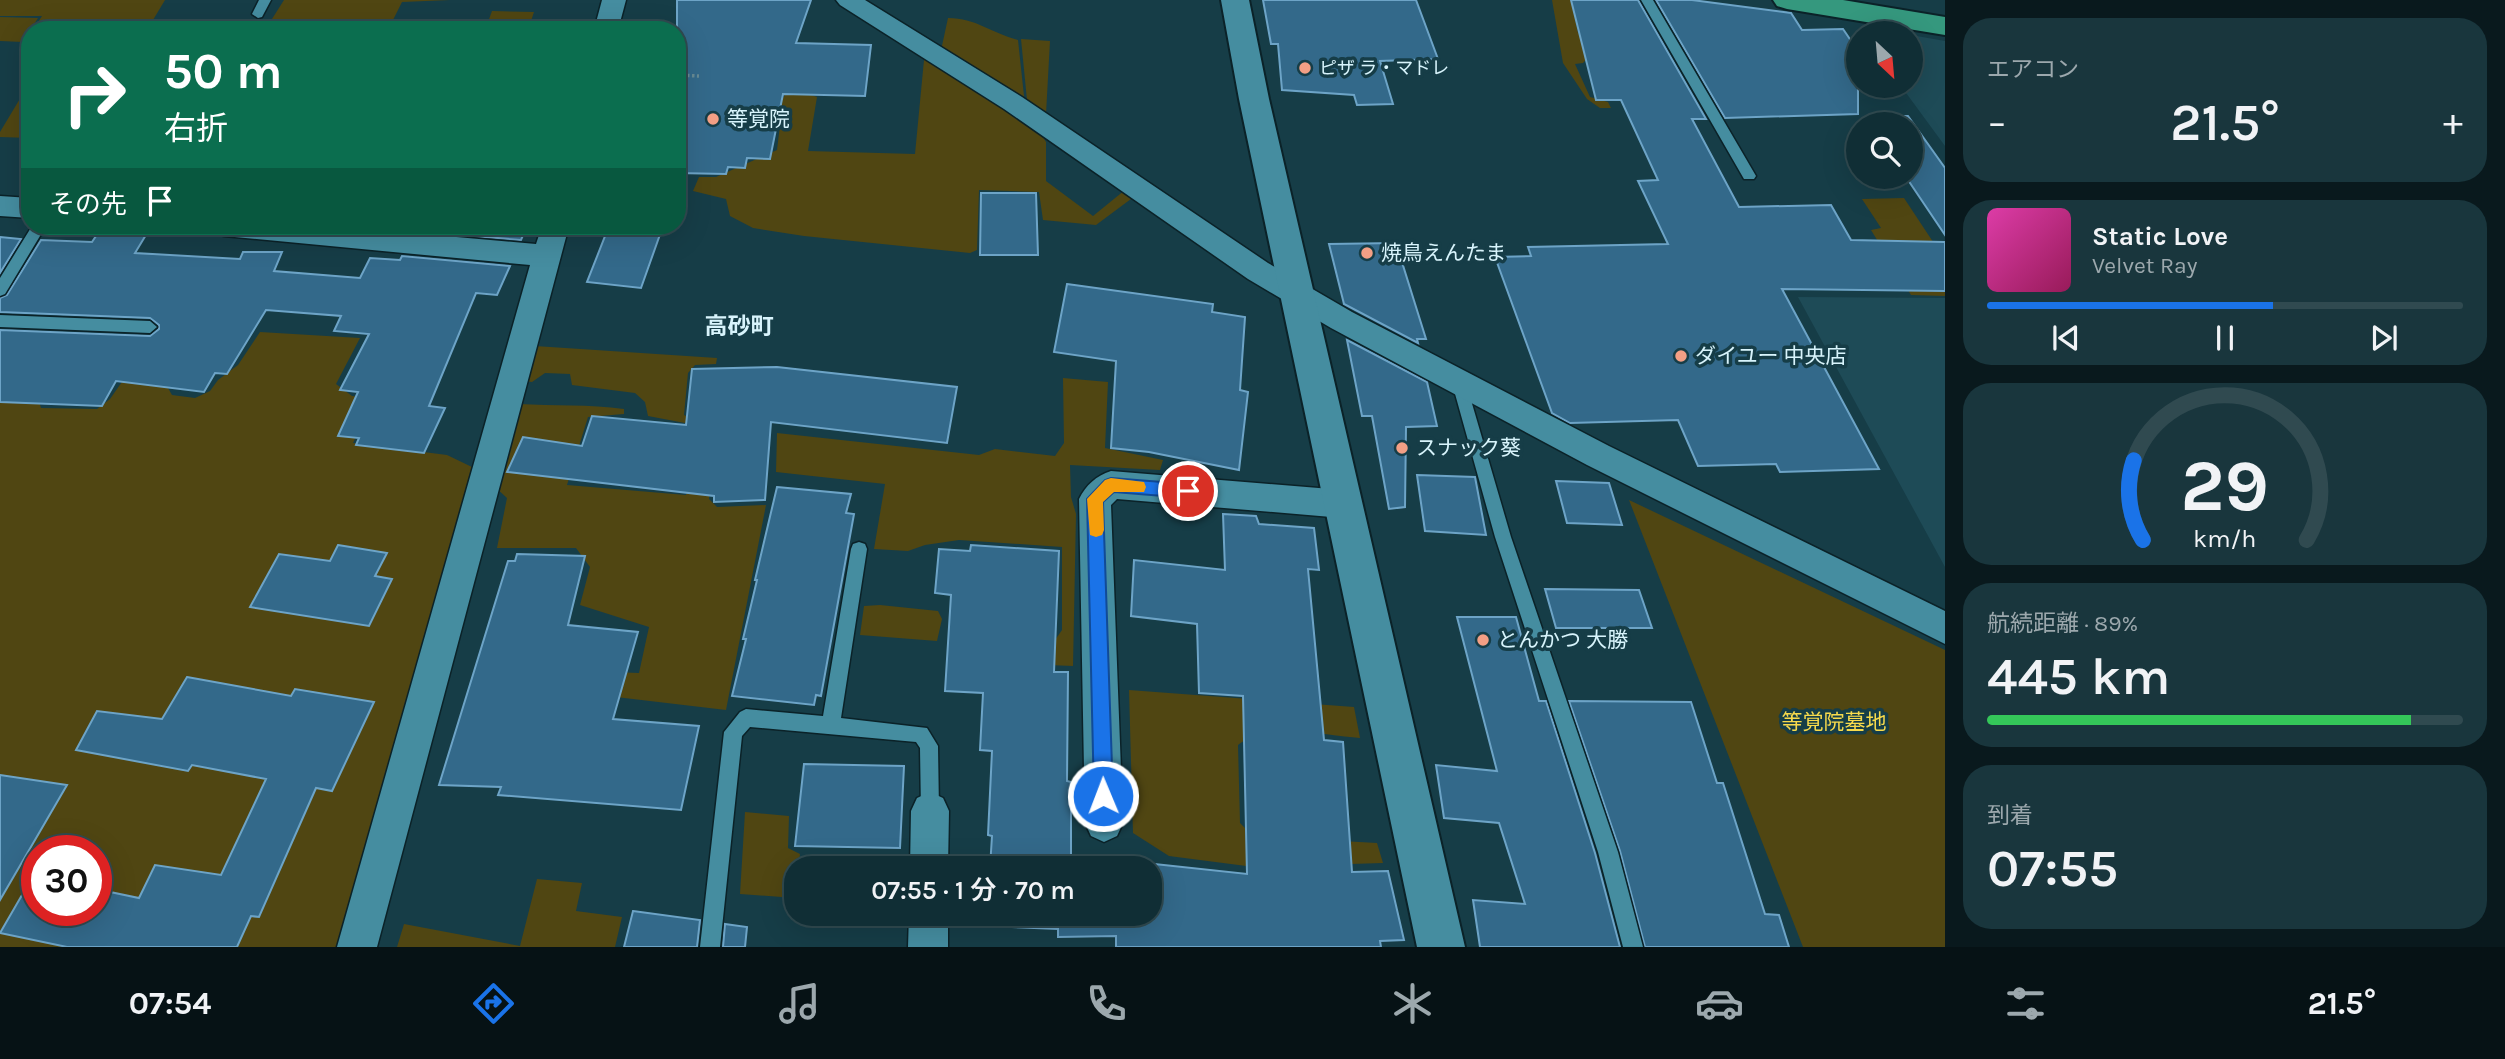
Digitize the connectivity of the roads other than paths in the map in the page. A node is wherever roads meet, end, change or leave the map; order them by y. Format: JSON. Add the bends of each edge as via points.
{"nodes":[{"id":1,"x":265,"y":0,"type":"edge"},
{"id":2,"x":614,"y":0,"type":"edge"},
{"id":3,"x":848,"y":0,"type":"edge"},
{"id":4,"x":1235,"y":0,"type":"edge"},
{"id":5,"x":1647,"y":0,"type":"edge"},
{"id":6,"x":1787,"y":0,"type":"edge"},
{"id":7,"x":258,"y":14,"type":"dead end"},
{"id":8,"x":608,"y":21,"type":"edge"},
{"id":9,"x":1945,"y":26,"type":"edge"},
{"id":10,"x":1749,"y":176,"type":"dead end"},
{"id":11,"x":0,"y":206,"type":"edge"},
{"id":12,"x":21,"y":207,"type":"edge"},
{"id":13,"x":34,"y":235,"type":"edge"},
{"id":14,"x":420,"y":235,"type":"edge"},
{"id":15,"x":551,"y":241,"type":"edge"},
{"id":16,"x":0,"y":290,"type":"edge"},
{"id":17,"x":1299,"y":295,"type":"junction"},
{"id":18,"x":0,"y":321,"type":"edge"},
{"id":19,"x":150,"y":327,"type":"dead end"},
{"id":20,"x":1459,"y":383,"type":"junction"},
{"id":21,"x":1343,"y":504,"type":"junction"},
{"id":22,"x":859,"y":549,"type":"dead end"},
{"id":23,"x":1945,"y":628,"type":"edge"},
{"id":24,"x":831,"y":725,"type":"junction"},
{"id":25,"x":930,"y":811,"type":"joint"},
{"id":26,"x":1104,"y":823,"type":"dead end"},
{"id":27,"x":929,"y":856,"type":"edge"},
{"id":28,"x":929,"y":926,"type":"edge"},
{"id":29,"x":357,"y":947,"type":"edge"},
{"id":30,"x":710,"y":947,"type":"edge"},
{"id":31,"x":928,"y":947,"type":"edge"},
{"id":32,"x":1441,"y":947,"type":"edge"},
{"id":33,"x":1633,"y":947,"type":"edge"}],
"edges":[{"from":1,"to":7,"type":"lane"},
{"from":2,"to":8,"type":"street"},
{"from":3,"to":17,"type":"street","via":[[1013,103]]},
{"from":4,"to":17,"type":"street"},
{"from":5,"to":10,"type":"lane"},
{"from":6,"to":9,"type":"main road"},
{"from":11,"to":12,"type":"street"},
{"from":13,"to":16,"type":"lane"},
{"from":14,"to":15,"type":"street"},
{"from":15,"to":29,"type":"street"},
{"from":17,"to":20,"type":"street"},
{"from":17,"to":21,"type":"street"},
{"from":18,"to":19,"type":"lane"},
{"from":20,"to":23,"type":"street","via":[[1665,491]]},
{"from":20,"to":33,"type":"lane","via":[[1503,537],[1605,840]]},
{"from":21,"to":26,"type":"street","via":[[1111,485],[1095,499]]},
{"from":21,"to":32,"type":"street"},
{"from":22,"to":24,"type":"lane"},
{"from":24,"to":25,"type":"lane","via":[[921,734],[929,746]]},
{"from":24,"to":30,"type":"lane","via":[[746,718],[733,732]]},
{"from":25,"to":27,"type":"street"},
{"from":28,"to":31,"type":"street"}]}
